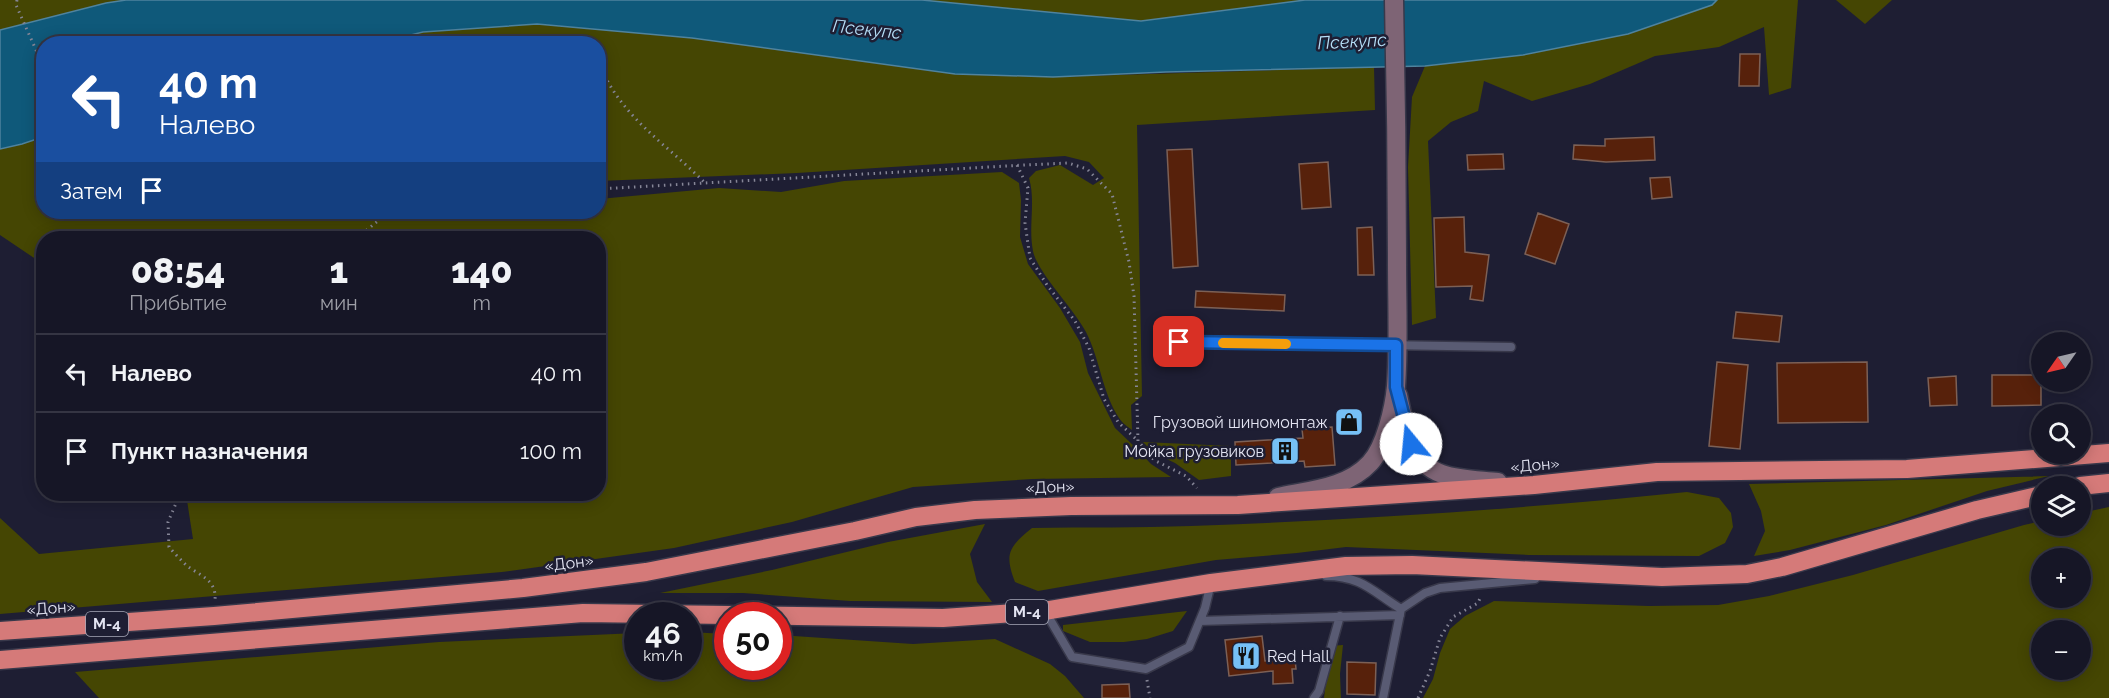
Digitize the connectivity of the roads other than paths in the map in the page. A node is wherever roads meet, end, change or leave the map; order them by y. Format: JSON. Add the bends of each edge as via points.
{"nodes":[{"id":1,"x":1394,"y":0,"type":"edge"},
{"id":2,"x":1179,"y":342,"type":"dead end"},
{"id":3,"x":1396,"y":345,"type":"junction"},
{"id":4,"x":1511,"y":347,"type":"dead end"},
{"id":5,"x":1396,"y":387,"type":"junction"},
{"id":6,"x":2109,"y":453,"type":"edge"},
{"id":7,"x":2109,"y":483,"type":"edge"},
{"id":8,"x":1534,"y":485,"type":"junction"},
{"id":9,"x":2091,"y":485,"type":"edge"},
{"id":10,"x":2031,"y":498,"type":"edge"},
{"id":11,"x":1238,"y":505,"type":"junction"},
{"id":12,"x":1580,"y":574,"type":"junction"},
{"id":13,"x":1256,"y":577,"type":"junction"},
{"id":14,"x":1211,"y":583,"type":"junction"},
{"id":15,"x":1044,"y":611,"type":"junction"},
{"id":16,"x":1400,"y":612,"type":"junction"},
{"id":17,"x":1340,"y":616,"type":"junction"},
{"id":18,"x":1200,"y":621,"type":"junction"},
{"id":19,"x":0,"y":631,"type":"edge"},
{"id":20,"x":0,"y":660,"type":"edge"},
{"id":21,"x":1314,"y":698,"type":"edge"},
{"id":22,"x":1383,"y":698,"type":"edge"}],
"edges":[{"from":1,"to":3,"type":"main road"},
{"from":2,"to":3,"type":"lane"},
{"from":3,"to":4,"type":"lane"},
{"from":3,"to":5,"type":"main road"},
{"from":5,"to":8,"type":"main road","number":"М-4","via":[[1411,444],[1429,468],[1473,480]]},
{"from":5,"to":11,"type":"main road","number":"М-4","via":[[1378,452],[1358,474],[1338,484]]},
{"from":6,"to":8,"type":"highway","name":"«Дон»","number":"М-4","via":[[1907,470],[1657,472]]},
{"from":7,"to":9,"type":"highway"},
{"from":8,"to":11,"type":"highway","name":"«Дон»","number":"М-4"},
{"from":10,"to":12,"type":"highway","number":"М-4","via":[[1747,574]]},
{"from":11,"to":19,"type":"highway","name":"«Дон»","number":"М-4","via":[[975,510],[916,517],[646,573],[214,616]]},
{"from":12,"to":13,"type":"highway","number":"М-4","via":[[1412,565],[1346,566]]},
{"from":12,"to":16,"type":"lane","number":"М-4","via":[[1440,588],[1425,593]]},
{"from":13,"to":14,"type":"highway","number":"М-4"},
{"from":13,"to":16,"type":"lane","number":"М-4","via":[[1352,579],[1364,583]]},
{"from":14,"to":15,"type":"highway","number":"М-4"},
{"from":14,"to":18,"type":"lane"},
{"from":15,"to":18,"type":"lane","via":[[1072,657],[1146,669],[1189,647]]},
{"from":15,"to":20,"type":"highway","number":"М-4","via":[[943,618],[584,613]]},
{"from":16,"to":17,"type":"lane"},
{"from":16,"to":22,"type":"lane"},
{"from":17,"to":18,"type":"lane"},
{"from":17,"to":21,"type":"lane"}]}
